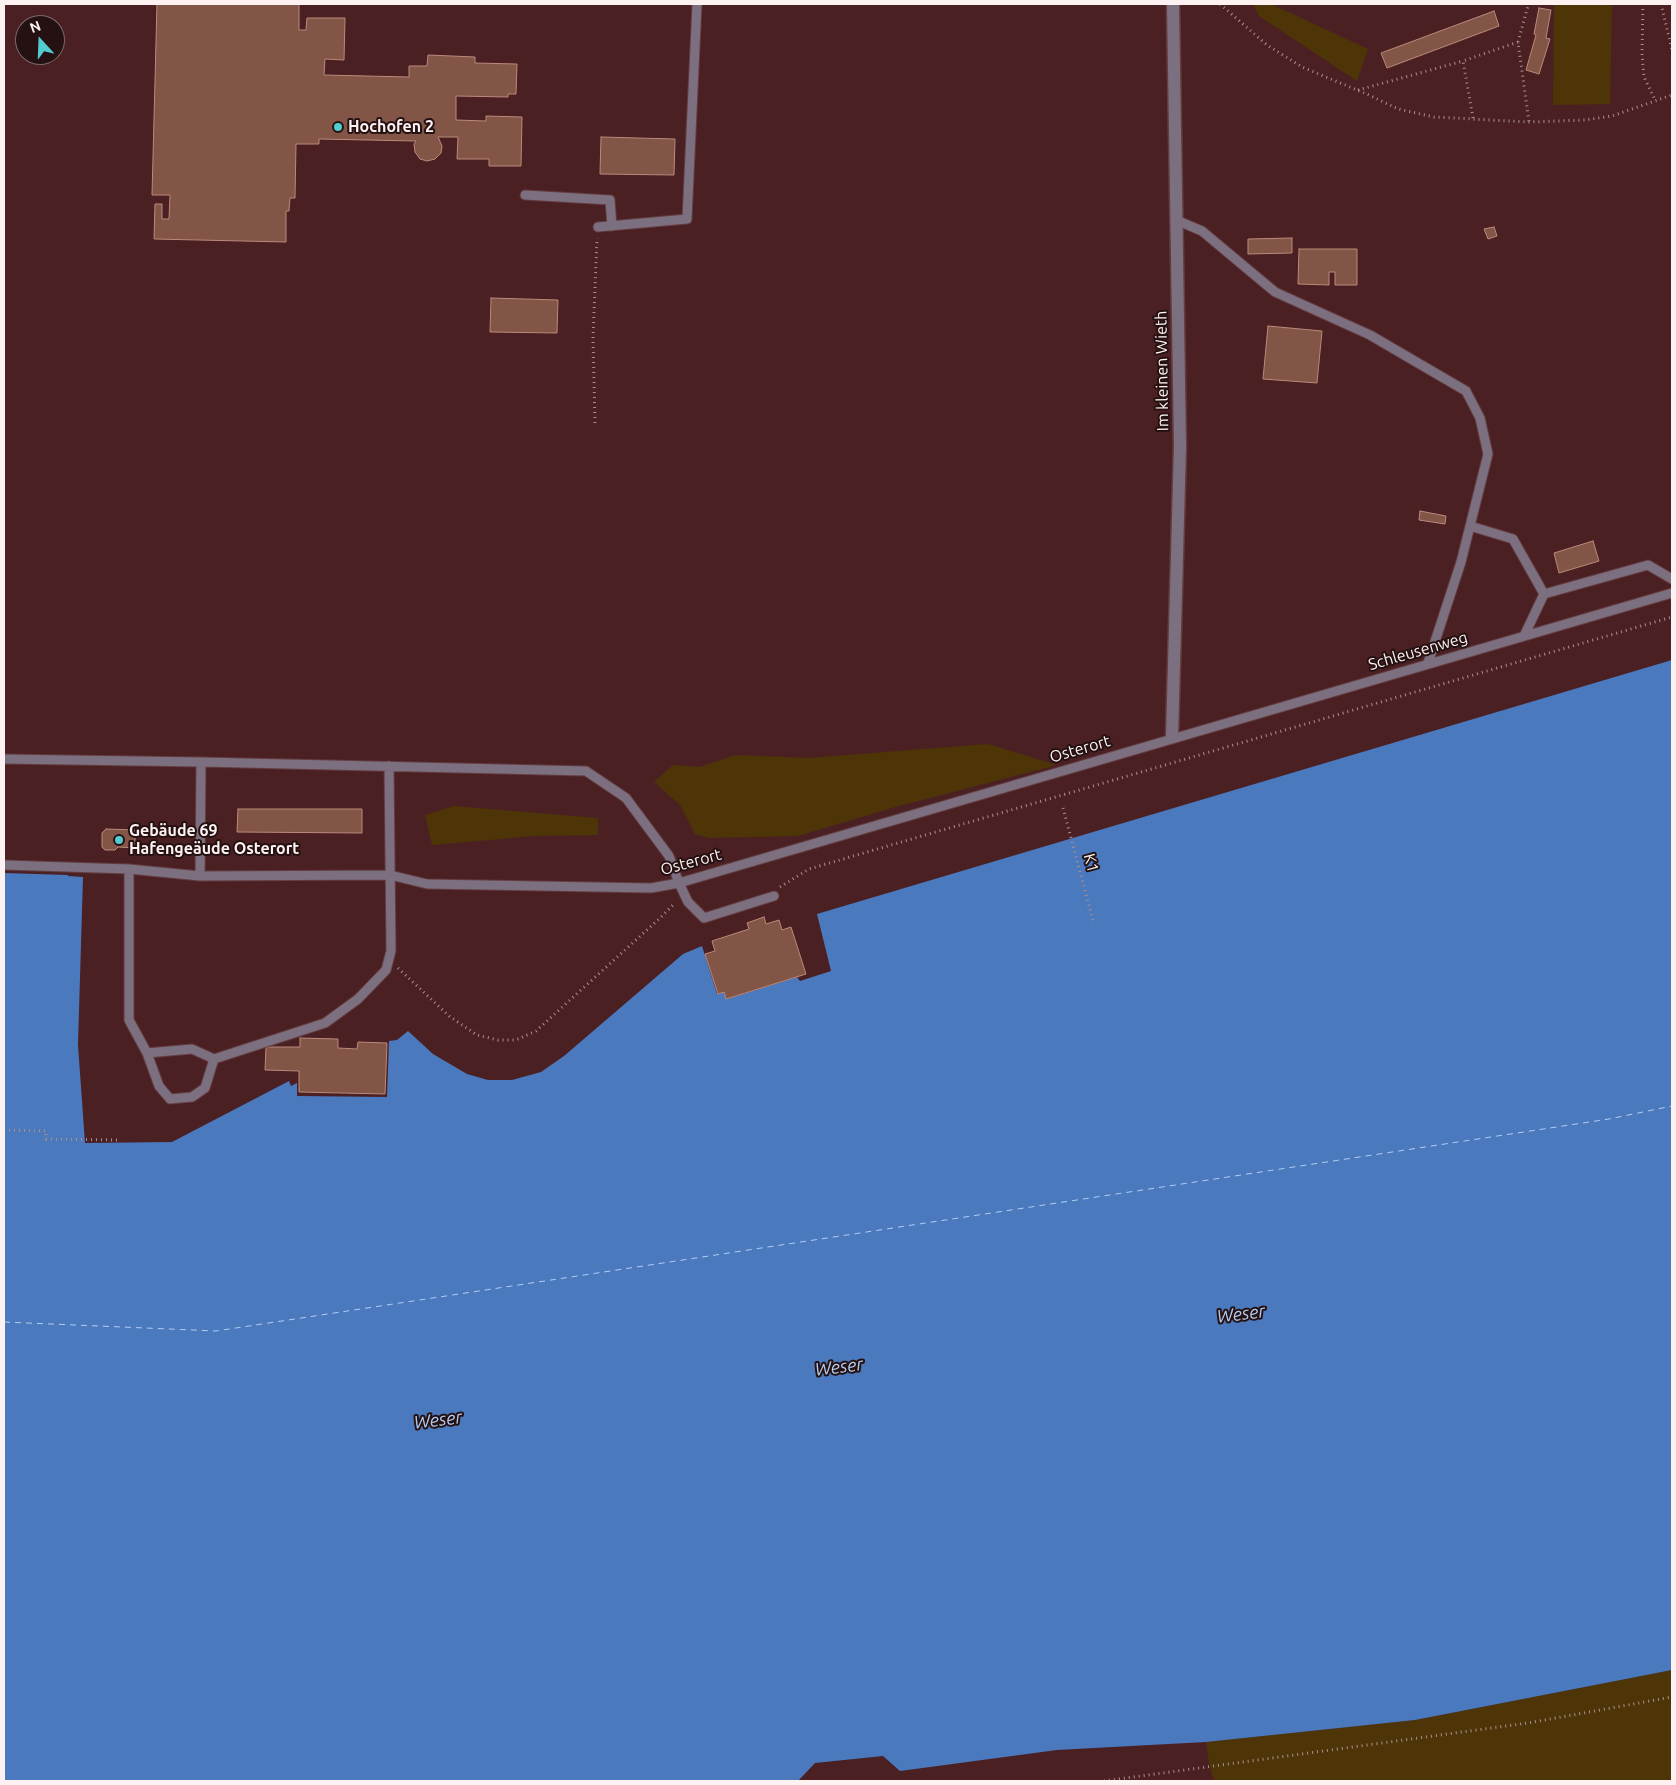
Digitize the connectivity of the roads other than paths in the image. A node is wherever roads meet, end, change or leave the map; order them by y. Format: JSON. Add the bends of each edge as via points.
{"nodes":[{"id":1,"x":697,"y":4,"type":"edge"},
{"id":2,"x":1172,"y":4,"type":"edge"},
{"id":3,"x":525,"y":195,"type":"dead end"},
{"id":4,"x":1176,"y":220,"type":"junction"},
{"id":5,"x":612,"y":226,"type":"junction"},
{"id":6,"x":598,"y":227,"type":"road end"},
{"id":7,"x":1470,"y":526,"type":"junction"},
{"id":8,"x":1672,"y":580,"type":"edge"},
{"id":9,"x":1672,"y":593,"type":"edge"},
{"id":10,"x":1544,"y":594,"type":"junction"},
{"id":11,"x":1524,"y":636,"type":"junction"},
{"id":12,"x":1428,"y":663,"type":"junction"},
{"id":13,"x":1172,"y":738,"type":"junction"},
{"id":14,"x":4,"y":760,"type":"edge"},
{"id":15,"x":201,"y":762,"type":"junction"},
{"id":16,"x":389,"y":766,"type":"junction"},
{"id":17,"x":4,"y":865,"type":"edge"},
{"id":18,"x":128,"y":868,"type":"junction"},
{"id":19,"x":390,"y":875,"type":"junction"},
{"id":20,"x":200,"y":876,"type":"junction"},
{"id":21,"x":679,"y":883,"type":"junction"},
{"id":22,"x":774,"y":896,"type":"road end"},
{"id":23,"x":147,"y":1053,"type":"junction"},
{"id":24,"x":214,"y":1060,"type":"junction"}],
"edges":[{"from":1,"to":5,"type":"lane","via":[[687,219]]},
{"from":2,"to":4,"type":"street","name":"Im kleinen Wieth"},
{"from":3,"to":5,"type":"lane","via":[[610,200]]},
{"from":4,"to":7,"type":"lane","via":[[1202,231],[1275,292],[1370,335],[1466,391],[1480,418],[1488,454]]},
{"from":4,"to":13,"type":"street","name":"Im kleinen Wieth","via":[[1180,446]]},
{"from":5,"to":6,"type":"lane"},
{"from":7,"to":10,"type":"lane","via":[[1513,539]]},
{"from":7,"to":12,"type":"lane"},
{"from":8,"to":10,"type":"lane","via":[[1648,565]]},
{"from":9,"to":11,"type":"lane","name":"Schleusenweg"},
{"from":10,"to":11,"type":"lane"},
{"from":11,"to":12,"type":"lane","name":"Schleusenweg"},
{"from":12,"to":13,"type":"lane","name":"Schleusenweg"},
{"from":13,"to":21,"type":"lane","name":"Osterort"},
{"from":14,"to":15,"type":"lane"},
{"from":15,"to":16,"type":"lane"},
{"from":15,"to":20,"type":"lane"},
{"from":16,"to":19,"type":"lane"},
{"from":16,"to":21,"type":"lane","via":[[586,771],[626,798],[669,856]]},
{"from":17,"to":18,"type":"lane","name":"Osterort"},
{"from":18,"to":20,"type":"lane","name":"Osterort"},
{"from":18,"to":23,"type":"lane","via":[[129,1020]]},
{"from":19,"to":20,"type":"lane","name":"Osterort"},
{"from":19,"to":21,"type":"lane","name":"Osterort","via":[[427,884],[651,888]]},
{"from":19,"to":24,"type":"lane","via":[[391,950],[386,970],[358,999],[325,1023]]},
{"from":21,"to":22,"type":"lane","via":[[688,902],[704,918]]},
{"from":23,"to":24,"type":"lane","via":[[192,1049]]},
{"from":23,"to":24,"type":"lane","via":[[160,1086],[170,1099],[192,1096],[205,1088]]}]}
